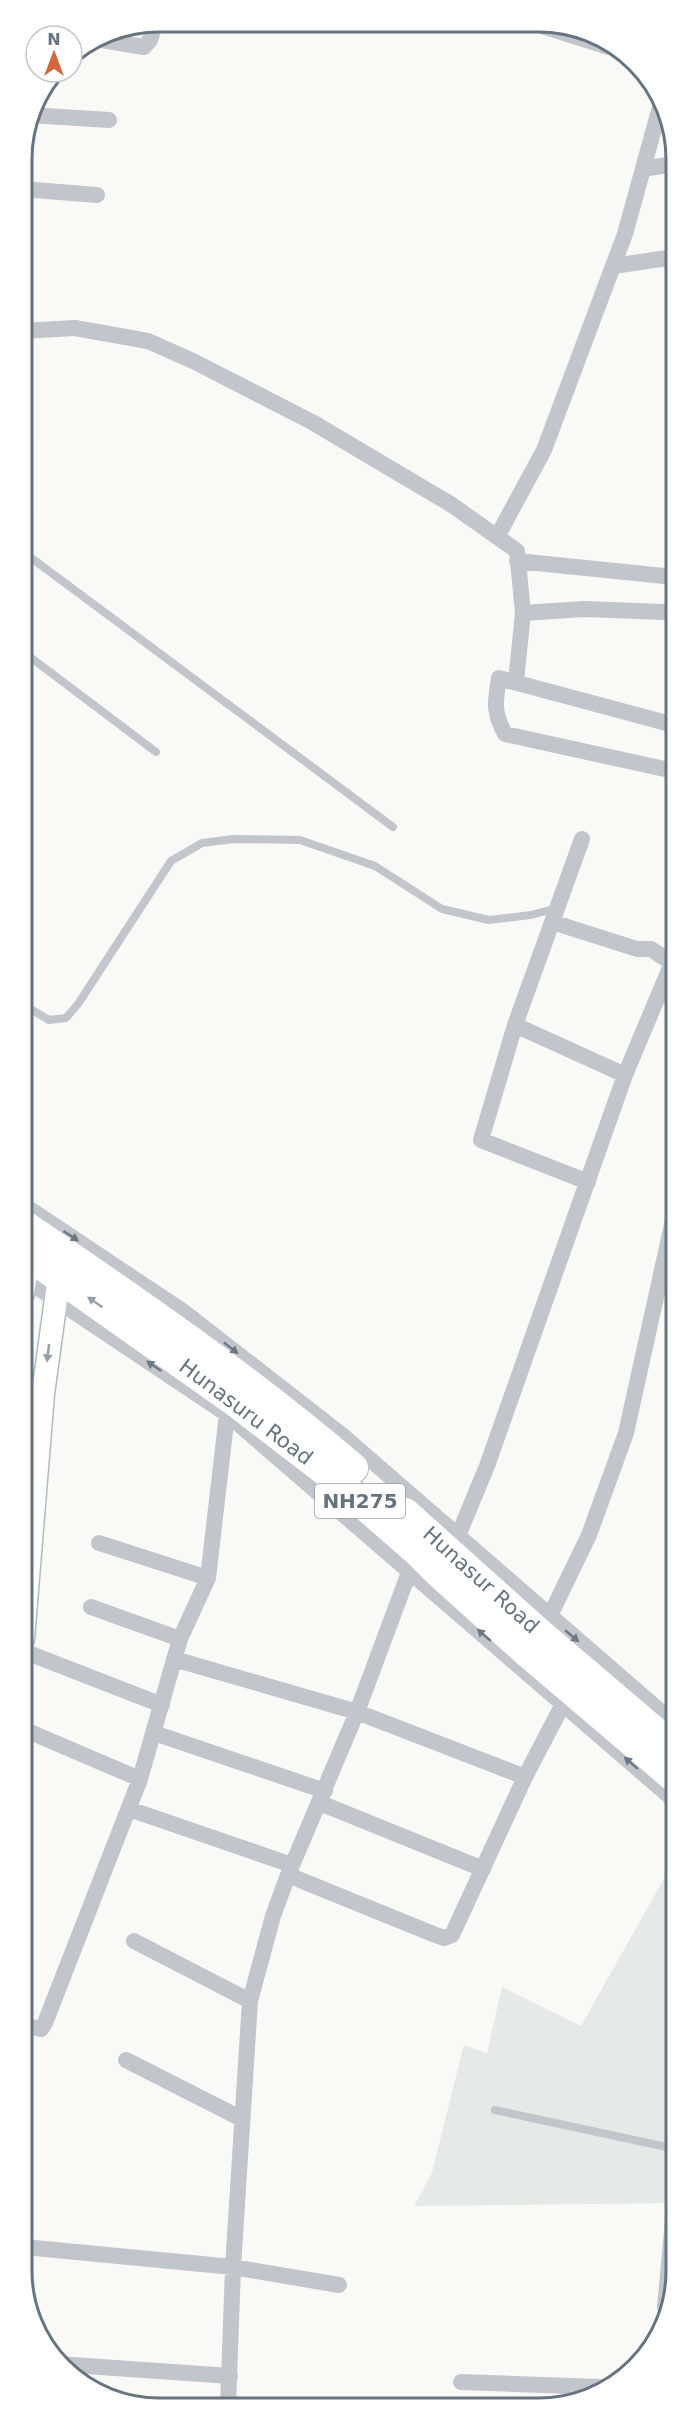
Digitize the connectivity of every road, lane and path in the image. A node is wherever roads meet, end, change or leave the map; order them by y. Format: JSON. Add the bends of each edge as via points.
{"nodes":[{"id":1,"x":152,"y":32,"type":"edge"},
{"id":2,"x":109,"y":41,"type":"edge"},
{"id":3,"x":658,"y":115,"type":"edge"},
{"id":4,"x":39,"y":116,"type":"edge"},
{"id":5,"x":109,"y":120,"type":"dead end"},
{"id":6,"x":666,"y":165,"type":"edge"},
{"id":7,"x":643,"y":169,"type":"junction"},
{"id":8,"x":32,"y":190,"type":"edge"},
{"id":9,"x":97,"y":195,"type":"dead end"},
{"id":10,"x":666,"y":258,"type":"edge"},
{"id":11,"x":613,"y":266,"type":"junction"},
{"id":12,"x":32,"y":330,"type":"edge"},
{"id":13,"x":497,"y":537,"type":"junction"},
{"id":14,"x":32,"y":558,"type":"edge"},
{"id":15,"x":517,"y":561,"type":"junction"},
{"id":16,"x":666,"y":576,"type":"edge"},
{"id":17,"x":666,"y":612,"type":"edge"},
{"id":18,"x":523,"y":613,"type":"junction"},
{"id":19,"x":32,"y":659,"type":"edge"},
{"id":20,"x":516,"y":681,"type":"junction"},
{"id":21,"x":666,"y":723,"type":"edge"},
{"id":22,"x":156,"y":752,"type":"dead end"},
{"id":23,"x":666,"y":769,"type":"edge"},
{"id":24,"x":393,"y":827,"type":"dead end"},
{"id":25,"x":582,"y":839,"type":"dead end"},
{"id":26,"x":555,"y":915,"type":"junction"},
{"id":27,"x":666,"y":959,"type":"edge"},
{"id":28,"x":666,"y":978,"type":"edge"},
{"id":29,"x":32,"y":1010,"type":"edge"},
{"id":30,"x":515,"y":1025,"type":"junction"},
{"id":31,"x":625,"y":1075,"type":"junction"},
{"id":32,"x":588,"y":1182,"type":"junction"},
{"id":33,"x":32,"y":1211,"type":"edge"},
{"id":34,"x":32,"y":1250,"type":"edge"},
{"id":35,"x":665,"y":1254,"type":"edge"},
{"id":36,"x":40,"y":1270,"type":"edge"},
{"id":37,"x":232,"y":1409,"type":"junction"},
{"id":38,"x":32,"y":1529,"type":"edge"},
{"id":39,"x":99,"y":1543,"type":"dead end"},
{"id":40,"x":434,"y":1556,"type":"junction"},
{"id":41,"x":208,"y":1578,"type":"junction"},
{"id":42,"x":92,"y":1607,"type":"dead end"},
{"id":43,"x":545,"y":1626,"type":"junction"},
{"id":44,"x":180,"y":1639,"type":"junction"},
{"id":45,"x":32,"y":1654,"type":"edge"},
{"id":46,"x":174,"y":1659,"type":"junction"},
{"id":47,"x":568,"y":1698,"type":"junction"},
{"id":48,"x":162,"y":1705,"type":"junction"},
{"id":49,"x":357,"y":1712,"type":"junction"},
{"id":50,"x":665,"y":1717,"type":"edge"},
{"id":51,"x":154,"y":1733,"type":"junction"},
{"id":52,"x":32,"y":1734,"type":"edge"},
{"id":53,"x":665,"y":1740,"type":"edge"},
{"id":54,"x":665,"y":1771,"type":"edge"},
{"id":55,"x":525,"y":1777,"type":"junction"},
{"id":56,"x":140,"y":1779,"type":"junction"},
{"id":57,"x":665,"y":1792,"type":"edge"},
{"id":58,"x":322,"y":1797,"type":"junction"},
{"id":59,"x":129,"y":1809,"type":"junction"},
{"id":60,"x":483,"y":1869,"type":"junction"},
{"id":61,"x":290,"y":1870,"type":"junction"},
{"id":62,"x":134,"y":1941,"type":"dead end"},
{"id":63,"x":250,"y":2001,"type":"junction"},
{"id":64,"x":32,"y":2027,"type":"edge"},
{"id":65,"x":126,"y":2060,"type":"dead end"},
{"id":66,"x":495,"y":2110,"type":"dead end"},
{"id":67,"x":242,"y":2119,"type":"junction"},
{"id":68,"x":665,"y":2149,"type":"edge"},
{"id":69,"x":32,"y":2248,"type":"edge"},
{"id":70,"x":233,"y":2267,"type":"junction"},
{"id":71,"x":339,"y":2284,"type":"dead end"},
{"id":72,"x":73,"y":2365,"type":"edge"},
{"id":73,"x":230,"y":2376,"type":"junction"},
{"id":74,"x":461,"y":2382,"type":"dead end"},
{"id":75,"x":592,"y":2387,"type":"edge"},
{"id":76,"x":229,"y":2398,"type":"edge"}],
"edges":[{"from":1,"to":2,"type":"street","via":[[144,47]]},
{"from":3,"to":7,"type":"street"},
{"from":4,"to":5,"type":"street"},
{"from":6,"to":7,"type":"street"},
{"from":7,"to":11,"type":"street"},
{"from":8,"to":9,"type":"street"},
{"from":10,"to":11,"type":"street"},
{"from":11,"to":13,"type":"street","via":[[544,450]]},
{"from":12,"to":13,"type":"street","via":[[75,328],[148,341],[312,422],[452,505]]},
{"from":13,"to":15,"type":"street","via":[[517,551]]},
{"from":14,"to":24,"type":"lane"},
{"from":15,"to":16,"type":"street"},
{"from":15,"to":18,"type":"street"},
{"from":17,"to":18,"type":"street","via":[[584,609]]},
{"from":18,"to":20,"type":"street"},
{"from":19,"to":22,"type":"lane"},
{"from":20,"to":21,"type":"street"},
{"from":20,"to":23,"type":"street","via":[[499,678],[495,705],[505,734]]},
{"from":25,"to":26,"type":"street"},
{"from":26,"to":27,"type":"street","via":[[637,949],[651,949]]},
{"from":26,"to":29,"type":"lane","via":[[489,921],[442,909],[375,866],[300,840],[234,839],[202,843],[171,861],[66,1018],[49,1020]]},
{"from":26,"to":30,"type":"street"},
{"from":28,"to":31,"type":"street"},
{"from":30,"to":31,"type":"street"},
{"from":30,"to":32,"type":"street","via":[[481,1140]]},
{"from":31,"to":32,"type":"street"},
{"from":32,"to":40,"type":"street","via":[[487,1466]]},
{"from":33,"to":40,"type":"street","one_way":true,"via":[[184,1312],[342,1435]]},
{"from":34,"to":36,"type":"highway","name":"Hunasur Road","number":"NH275"},
{"from":35,"to":43,"type":"street","via":[[626,1433],[589,1535]]},
{"from":37,"to":36,"type":"highway","name":"Hunasuru Road","number":"NH275","one_way":true},
{"from":36,"to":38,"type":"street","one_way":true,"via":[[43,1395]]},
{"from":36,"to":40,"type":"highway","name":"Hunasur Road","number":"NH275","via":[[251,1385],[337,1454]]},
{"from":37,"to":40,"type":"highway","name":"Hunasuru Road","number":"NH275","via":[[323,1469]]},
{"from":37,"to":41,"type":"street"},
{"from":39,"to":41,"type":"street"},
{"from":40,"to":43,"type":"highway","name":"Hunasur Road","number":"NH275"},
{"from":47,"to":40,"type":"highway","name":"Hunasuru Road","number":"NH275","one_way":true},
{"from":40,"to":49,"type":"street"},
{"from":41,"to":44,"type":"street"},
{"from":42,"to":44,"type":"street"},
{"from":43,"to":50,"type":"street","one_way":true},
{"from":43,"to":53,"type":"highway","name":"Hunasur Road","number":"NH275"},
{"from":44,"to":46,"type":"street"},
{"from":45,"to":48,"type":"street"},
{"from":46,"to":48,"type":"street"},
{"from":46,"to":49,"type":"street"},
{"from":47,"to":54,"type":"highway","name":"Hunasuru Road","number":"NH275"},
{"from":47,"to":55,"type":"street"},
{"from":57,"to":47,"type":"street","one_way":true},
{"from":48,"to":51,"type":"street"},
{"from":49,"to":55,"type":"street"},
{"from":49,"to":58,"type":"street"},
{"from":51,"to":56,"type":"street"},
{"from":51,"to":58,"type":"street"},
{"from":52,"to":56,"type":"street"},
{"from":55,"to":60,"type":"street"},
{"from":56,"to":59,"type":"street"},
{"from":58,"to":60,"type":"street"},
{"from":58,"to":61,"type":"street"},
{"from":59,"to":61,"type":"street"},
{"from":59,"to":64,"type":"street","via":[[45,2024],[41,2029]]},
{"from":60,"to":61,"type":"street","via":[[452,1935],[444,1938]]},
{"from":61,"to":63,"type":"street"},
{"from":62,"to":63,"type":"street"},
{"from":63,"to":67,"type":"street"},
{"from":65,"to":67,"type":"street"},
{"from":66,"to":68,"type":"lane"},
{"from":67,"to":70,"type":"street"},
{"from":69,"to":70,"type":"street"},
{"from":70,"to":71,"type":"street"},
{"from":70,"to":73,"type":"street"},
{"from":72,"to":73,"type":"street"},
{"from":73,"to":76,"type":"street"},
{"from":74,"to":75,"type":"street"}]}
